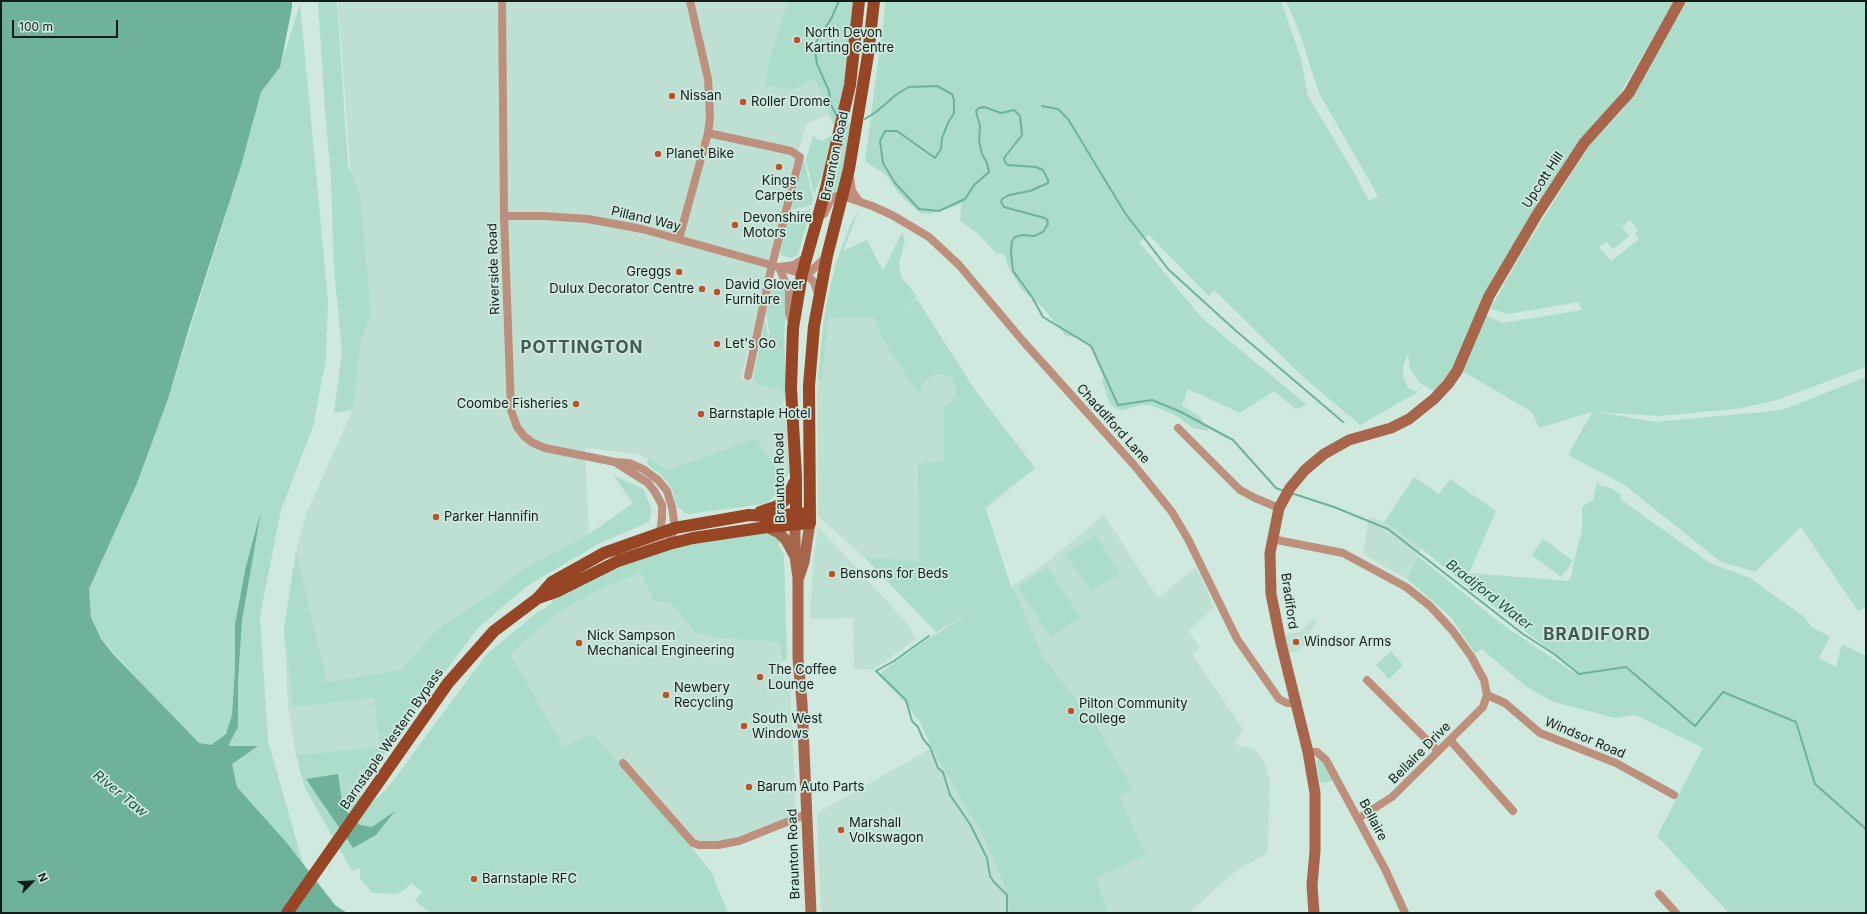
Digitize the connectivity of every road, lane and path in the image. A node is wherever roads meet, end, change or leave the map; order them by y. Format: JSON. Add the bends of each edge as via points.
{"nodes":[{"id":1,"x":502,"y":1,"type":"edge"},
{"id":2,"x":690,"y":1,"type":"edge"},
{"id":3,"x":859,"y":1,"type":"edge"},
{"id":4,"x":874,"y":1,"type":"edge"},
{"id":5,"x":1680,"y":1,"type":"edge"},
{"id":6,"x":708,"y":133,"type":"junction"},
{"id":7,"x":849,"y":169,"type":"junction"},
{"id":8,"x":843,"y":196,"type":"junction"},
{"id":9,"x":859,"y":201,"type":"junction"},
{"id":10,"x":839,"y":210,"type":"junction"},
{"id":11,"x":504,"y":216,"type":"junction"},
{"id":12,"x":679,"y":239,"type":"junction"},
{"id":13,"x":811,"y":240,"type":"junction"},
{"id":14,"x":827,"y":256,"type":"junction"},
{"id":15,"x":806,"y":257,"type":"junction"},
{"id":16,"x":776,"y":266,"type":"junction"},
{"id":17,"x":804,"y":274,"type":"junction"},
{"id":18,"x":818,"y":296,"type":"junction"},
{"id":19,"x":793,"y":328,"type":"junction"},
{"id":20,"x":748,"y":376,"type":"dead end"},
{"id":21,"x":1178,"y":428,"type":"dead end"},
{"id":22,"x":1391,"y":428,"type":"joint"},
{"id":23,"x":615,"y":462,"type":"junction"},
{"id":24,"x":796,"y":477,"type":"junction"},
{"id":25,"x":1281,"y":504,"type":"junction"},
{"id":26,"x":749,"y":515,"type":"junction"},
{"id":27,"x":810,"y":518,"type":"junction"},
{"id":28,"x":796,"y":519,"type":"junction"},
{"id":29,"x":767,"y":527,"type":"junction"},
{"id":30,"x":674,"y":528,"type":"junction"},
{"id":31,"x":660,"y":532,"type":"junction"},
{"id":32,"x":1272,"y":539,"type":"junction"},
{"id":33,"x":668,"y":544,"type":"junction"},
{"id":34,"x":795,"y":556,"type":"junction"},
{"id":35,"x":798,"y":578,"type":"junction"},
{"id":36,"x":538,"y":598,"type":"junction"},
{"id":37,"x":1367,"y":680,"type":"dead end"},
{"id":38,"x":1487,"y":695,"type":"junction"},
{"id":39,"x":1296,"y":703,"type":"junction"},
{"id":40,"x":1450,"y":740,"type":"junction"},
{"id":41,"x":1438,"y":751,"type":"junction"},
{"id":42,"x":1308,"y":752,"type":"junction"},
{"id":43,"x":623,"y":763,"type":"dead end"},
{"id":44,"x":1674,"y":794,"type":"dead end"},
{"id":45,"x":1513,"y":811,"type":"dead end"},
{"id":46,"x":807,"y":814,"type":"junction"},
{"id":47,"x":1359,"y":818,"type":"junction"},
{"id":48,"x":1659,"y":894,"type":"dead end"},
{"id":49,"x":287,"y":913,"type":"edge"},
{"id":50,"x":811,"y":913,"type":"edge"},
{"id":51,"x":1314,"y":913,"type":"edge"},
{"id":52,"x":1405,"y":913,"type":"edge"},
{"id":53,"x":1676,"y":913,"type":"edge"}],
"edges":[{"from":1,"to":11,"type":"street","name":"Riverside Road"},
{"from":2,"to":6,"type":"street","via":[[711,100]]},
{"from":3,"to":13,"type":"main road","name":"Braunton Road","via":[[850,85]]},
{"from":4,"to":7,"type":"main road","name":"Braunton Road","via":[[868,55]]},
{"from":5,"to":22,"type":"street","name":"Upcott Hill","via":[[1629,93],[1584,143],[1538,213],[1489,296],[1457,371],[1448,384],[1414,416]]},
{"from":6,"to":12,"type":"street"},
{"from":6,"to":16,"type":"street","via":[[791,151],[800,157]]},
{"from":7,"to":8,"type":"main road","name":"Braunton Road"},
{"from":7,"to":9,"type":"street","via":[[851,189]]},
{"from":8,"to":9,"type":"street","name":"Chaddiford Lane"},
{"from":8,"to":10,"type":"main road","name":"Braunton Road"},
{"from":8,"to":13,"type":"street","via":[[831,199],[819,232]]},
{"from":9,"to":10,"type":"street"},
{"from":9,"to":39,"type":"street","name":"Chaddiford Lane","via":[[892,214],[929,237],[945,251],[1134,465],[1179,523],[1230,627],[1271,690],[1283,702]]},
{"from":10,"to":14,"type":"main road","name":"Braunton Road"},
{"from":11,"to":12,"type":"street","name":"Pilland Way","via":[[588,219]]},
{"from":11,"to":23,"type":"street","name":"Riverside Road","via":[[511,410],[517,427],[532,443],[545,448]]},
{"from":12,"to":16,"type":"street","name":"Pilland Way"},
{"from":13,"to":15,"type":"main road","name":"Braunton Road"},
{"from":14,"to":17,"type":"street"},
{"from":14,"to":18,"type":"main road","name":"Braunton Road"},
{"from":15,"to":16,"type":"street","name":"Pilland Way","via":[[794,265]]},
{"from":15,"to":17,"type":"main road","name":"Braunton Road"},
{"from":16,"to":17,"type":"street","name":"Pilland Way"},
{"from":16,"to":19,"type":"street","via":[[790,291],[789,313]]},
{"from":16,"to":20,"type":"street"},
{"from":17,"to":18,"type":"street","via":[[814,282]]},
{"from":17,"to":19,"type":"main road","name":"Braunton Road"},
{"from":18,"to":27,"type":"main road","name":"Braunton Road","via":[[809,386]]},
{"from":19,"to":24,"type":"main road","name":"Braunton Road","via":[[791,388]]},
{"from":21,"to":25,"type":"street","via":[[1240,490],[1255,498]]},
{"from":22,"to":25,"type":"street","name":"Bradiford","via":[[1349,440],[1324,454],[1305,470]]},
{"from":23,"to":30,"type":"street","name":"Riverside Road","via":[[629,463],[658,480],[667,491]]},
{"from":23,"to":31,"type":"street","name":"Riverside Road","via":[[648,484],[655,492],[662,505]]},
{"from":24,"to":26,"type":"main road","via":[[794,486],[782,502],[775,507]]},
{"from":24,"to":28,"type":"main road","name":"Braunton Road"},
{"from":25,"to":32,"type":"street","name":"Bradiford"},
{"from":26,"to":28,"type":"main road","name":"Barnstaple Western Bypass"},
{"from":26,"to":30,"type":"main road","name":"Barnstaple Western Bypass"},
{"from":27,"to":28,"type":"main road","name":"Barnstaple Western Bypass"},
{"from":27,"to":35,"type":"street","name":"Braunton Road","via":[[804,562]]},
{"from":28,"to":29,"type":"main road","name":"Barnstaple Western Bypass"},
{"from":28,"to":34,"type":"street","name":"Braunton Road"},
{"from":29,"to":33,"type":"main road","name":"Barnstaple Western Bypass"},
{"from":29,"to":34,"type":"street","via":[[786,540]]},
{"from":30,"to":31,"type":"main road","name":"Barnstaple Western Bypass"},
{"from":30,"to":33,"type":"street","name":"Riverside Road"},
{"from":31,"to":36,"type":"main road","name":"Barnstaple Western Bypass","via":[[581,564],[552,582]]},
{"from":32,"to":38,"type":"street","via":[[1343,553],[1414,592],[1452,630],[1471,656],[1484,680]]},
{"from":32,"to":39,"type":"street","name":"Bradiford","via":[[1270,565],[1273,607]]},
{"from":33,"to":36,"type":"main road","name":"Barnstaple Western Bypass","via":[[618,561],[558,591]]},
{"from":34,"to":35,"type":"street","name":"Braunton Road"},
{"from":35,"to":46,"type":"street","name":"Braunton Road","via":[[798,658]]},
{"from":36,"to":49,"type":"main road","name":"Barnstaple Western Bypass","via":[[494,631],[464,664]]},
{"from":37,"to":41,"type":"street"},
{"from":38,"to":40,"type":"street","name":"Bellaire Drive","via":[[1483,707]]},
{"from":38,"to":44,"type":"street","name":"Windsor Road","via":[[1504,703],[1540,733],[1616,763]]},
{"from":39,"to":42,"type":"street","name":"Bradiford"},
{"from":40,"to":41,"type":"street","name":"Bellaire Drive"},
{"from":40,"to":45,"type":"street"},
{"from":41,"to":47,"type":"street","name":"Bellaire Drive","via":[[1392,796]]},
{"from":42,"to":47,"type":"street","name":"Bellaire","via":[[1317,752],[1325,758]]},
{"from":42,"to":51,"type":"street","name":"Bradiford","via":[[1315,793],[1312,885]]},
{"from":43,"to":46,"type":"street","via":[[693,843],[700,845],[734,842]]},
{"from":46,"to":50,"type":"street","name":"Braunton Road"},
{"from":47,"to":52,"type":"street","name":"Bellaire","via":[[1386,869]]},
{"from":48,"to":53,"type":"street"}]}
